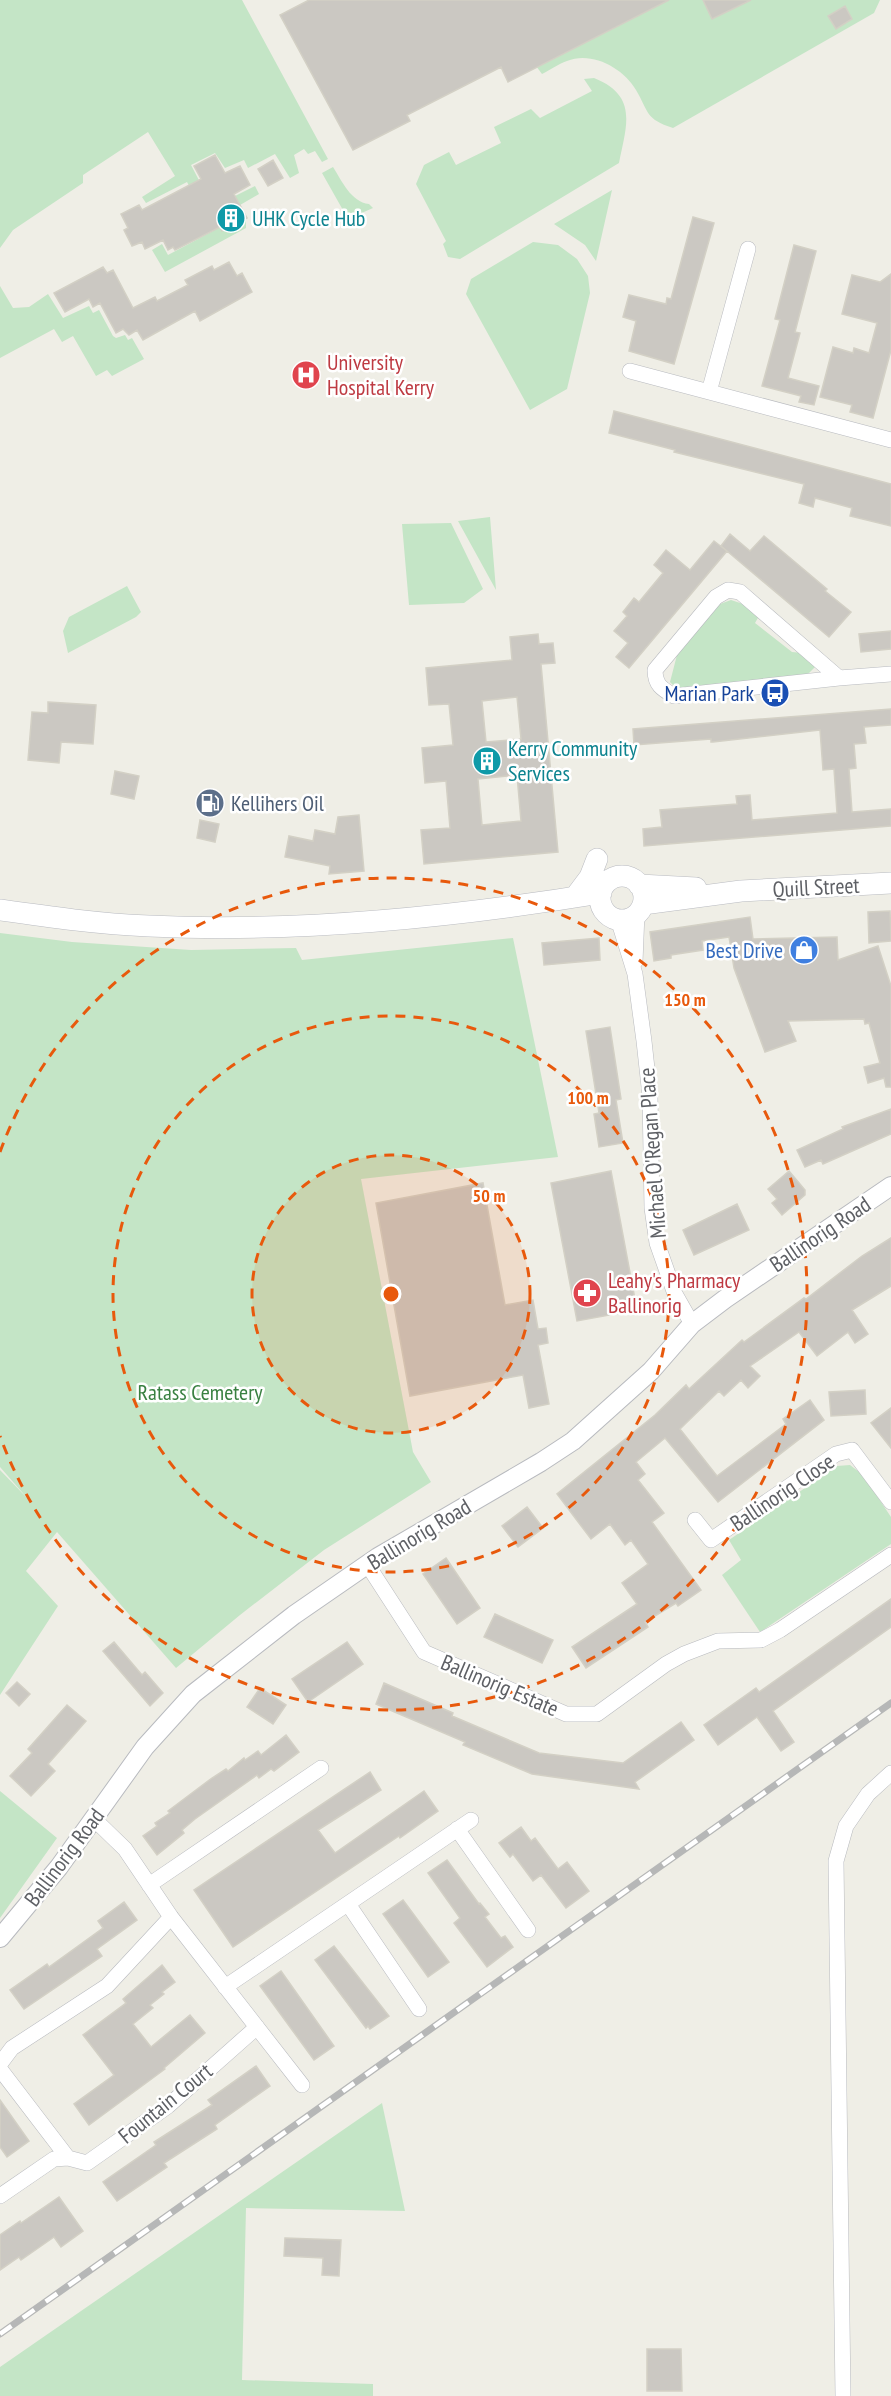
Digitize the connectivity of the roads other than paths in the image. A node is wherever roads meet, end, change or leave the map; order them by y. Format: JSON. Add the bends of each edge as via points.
{"nodes":[{"id":1,"x":748,"y":249,"type":"dead end"},
{"id":2,"x":630,"y":371,"type":"dead end"},
{"id":3,"x":710,"y":392,"type":"junction"},
{"id":4,"x":891,"y":440,"type":"edge"},
{"id":5,"x":891,"y":674,"type":"edge"},
{"id":6,"x":840,"y":678,"type":"junction"},
{"id":7,"x":597,"y":859,"type":"dead end"},
{"id":8,"x":891,"y":883,"type":"edge"},
{"id":9,"x":575,"y":897,"type":"junction"},
{"id":10,"x":623,"y":904,"type":"junction"},
{"id":11,"x":518,"y":906,"type":"junction"},
{"id":12,"x":0,"y":910,"type":"edge"},
{"id":13,"x":891,"y":1186,"type":"edge"},
{"id":14,"x":692,"y":1324,"type":"junction"},
{"id":15,"x":891,"y":1502,"type":"edge"},
{"id":16,"x":695,"y":1520,"type":"dead end"},
{"id":17,"x":891,"y":1555,"type":"edge"},
{"id":18,"x":367,"y":1564,"type":"junction"},
{"id":19,"x":321,"y":1768,"type":"dead end"},
{"id":20,"x":891,"y":1773,"type":"edge"},
{"id":21,"x":93,"y":1819,"type":"junction"},
{"id":22,"x":471,"y":1820,"type":"dead end"},
{"id":23,"x":457,"y":1829,"type":"junction"},
{"id":24,"x":149,"y":1885,"type":"junction"},
{"id":25,"x":348,"y":1904,"type":"junction"},
{"id":26,"x":171,"y":1917,"type":"junction"},
{"id":27,"x":528,"y":1930,"type":"dead end"},
{"id":28,"x":0,"y":1938,"type":"edge"},
{"id":29,"x":225,"y":1987,"type":"junction"},
{"id":30,"x":419,"y":2009,"type":"dead end"},
{"id":31,"x":257,"y":2028,"type":"junction"},
{"id":32,"x":0,"y":2064,"type":"edge"},
{"id":33,"x":0,"y":2069,"type":"edge"},
{"id":34,"x":302,"y":2085,"type":"dead end"},
{"id":35,"x":68,"y":2158,"type":"junction"},
{"id":36,"x":0,"y":2196,"type":"edge"},
{"id":37,"x":843,"y":2396,"type":"edge"}],
"edges":[{"from":1,"to":3,"type":"street"},
{"from":2,"to":3,"type":"street"},
{"from":3,"to":4,"type":"street"},
{"from":5,"to":6,"type":"street"},
{"from":6,"to":6,"type":"street","via":[[674,696],[655,681],[655,670],[716,597],[728,590],[740,592]]},
{"from":7,"to":9,"type":"main road"},
{"from":8,"to":10,"type":"main road","name":"Quill Street","via":[[741,891]]},
{"from":9,"to":10,"type":"main road"},
{"from":9,"to":11,"type":"main road"},
{"from":10,"to":11,"type":"main road"},
{"from":10,"to":14,"type":"street","name":"Michael O'Regan Place","via":[[650,1096],[652,1208],[657,1243],[675,1294]]},
{"from":11,"to":12,"type":"main road","via":[[387,920],[248,927],[148,926]]},
{"from":13,"to":14,"type":"street","name":"Ballinorig Road"},
{"from":14,"to":18,"type":"street","name":"Ballinorig Road","via":[[651,1371],[573,1441]]},
{"from":15,"to":16,"type":"street","name":"Ballinorig Close","via":[[852,1450],[836,1454],[711,1540]]},
{"from":17,"to":18,"type":"street","name":"Ballinorig Estate","via":[[780,1630],[761,1640],[718,1641],[684,1654],[597,1714],[566,1714],[424,1652]]},
{"from":18,"to":21,"type":"street","name":"Ballinorig Road","via":[[294,1615],[194,1695],[145,1747]]},
{"from":19,"to":24,"type":"street"},
{"from":20,"to":37,"type":"street","via":[[868,1794],[846,1826],[836,1861]]},
{"from":21,"to":24,"type":"street","via":[[125,1849]]},
{"from":21,"to":28,"type":"street","name":"Ballinorig Road"},
{"from":22,"to":23,"type":"street"},
{"from":23,"to":25,"type":"street"},
{"from":23,"to":27,"type":"street"},
{"from":24,"to":26,"type":"street"},
{"from":25,"to":29,"type":"street"},
{"from":25,"to":30,"type":"street"},
{"from":26,"to":29,"type":"street"},
{"from":26,"to":32,"type":"street","via":[[107,1986],[12,2048]]},
{"from":29,"to":31,"type":"street"},
{"from":31,"to":34,"type":"street"},
{"from":31,"to":35,"type":"street","name":"Fountain Court","via":[[168,2106],[87,2163]]},
{"from":33,"to":35,"type":"street"},
{"from":35,"to":36,"type":"street","name":"Fountain Court","via":[[54,2159]]}]}
